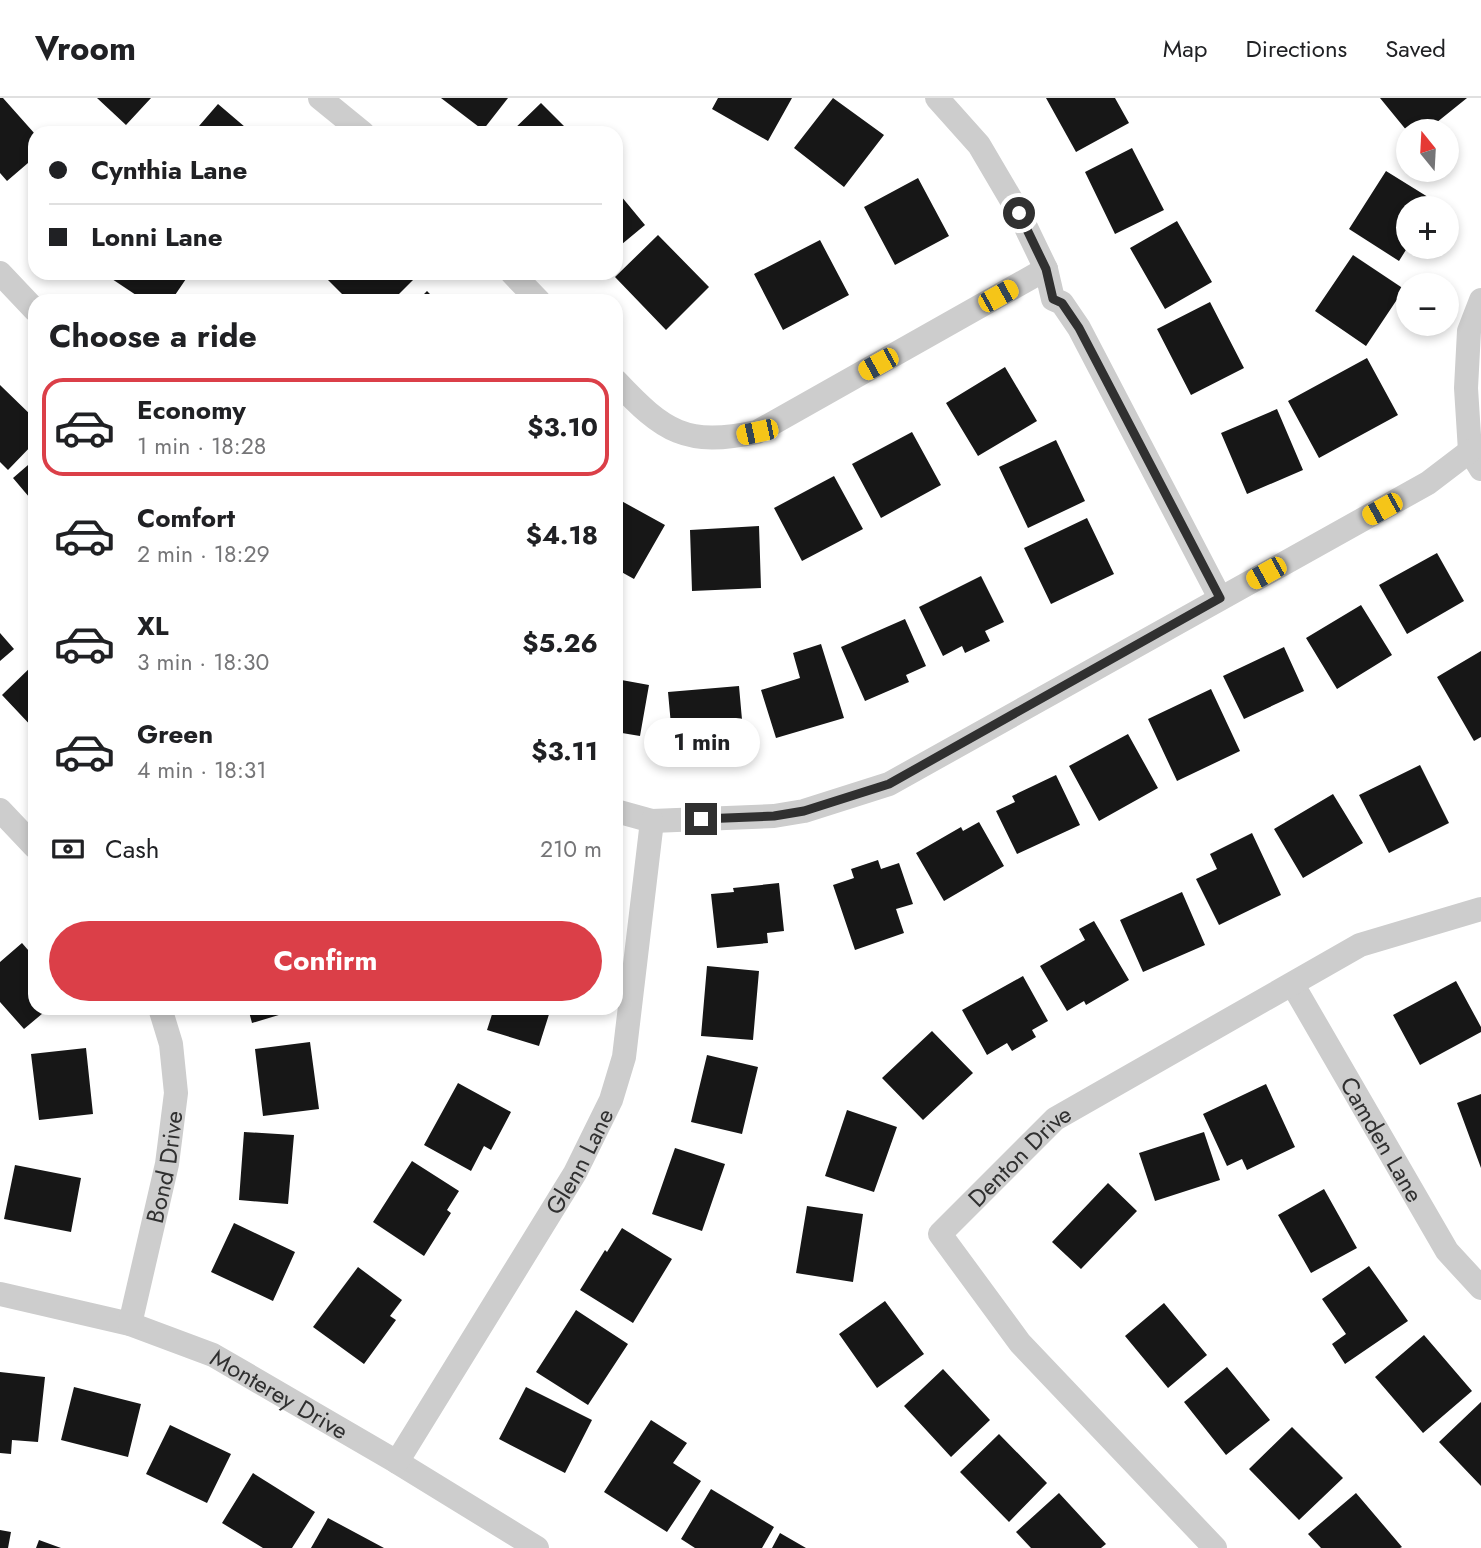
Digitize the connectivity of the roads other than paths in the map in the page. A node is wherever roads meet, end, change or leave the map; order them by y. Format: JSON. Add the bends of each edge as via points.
{"nodes":[{"id":1,"x":320,"y":98,"type":"edge"},
{"id":2,"x":937,"y":98,"type":"edge"},
{"id":3,"x":354,"y":126,"type":"edge"},
{"id":4,"x":1046,"y":269,"type":"junction"},
{"id":5,"x":0,"y":273,"type":"edge"},
{"id":6,"x":519,"y":280,"type":"edge"},
{"id":7,"x":532,"y":294,"type":"edge"},
{"id":8,"x":1481,"y":300,"type":"edge"},
{"id":9,"x":28,"y":303,"type":"edge"},
{"id":10,"x":623,"y":388,"type":"edge"},
{"id":11,"x":1476,"y":460,"type":"edge"},
{"id":12,"x":1220,"y":598,"type":"junction"},
{"id":13,"x":0,"y":810,"type":"edge"},
{"id":14,"x":623,"y":813,"type":"edge"},
{"id":15,"x":652,"y":821,"type":"junction"},
{"id":16,"x":28,"y":840,"type":"edge"},
{"id":17,"x":1481,"y":909,"type":"edge"},
{"id":18,"x":1293,"y":985,"type":"junction"},
{"id":19,"x":162,"y":1015,"type":"edge"},
{"id":20,"x":1481,"y":1288,"type":"edge"},
{"id":21,"x":0,"y":1294,"type":"edge"},
{"id":22,"x":130,"y":1324,"type":"junction"},
{"id":23,"x":397,"y":1462,"type":"junction"},
{"id":24,"x":537,"y":1548,"type":"edge"},
{"id":25,"x":1215,"y":1548,"type":"edge"}],
"edges":[{"from":1,"to":3,"type":"street"},
{"from":2,"to":4,"type":"street","via":[[979,145]]},
{"from":4,"to":10,"type":"street","via":[[757,432],[728,438],[671,430]]},
{"from":4,"to":12,"type":"street","via":[[1053,299],[1062,303],[1079,328]]},
{"from":5,"to":9,"type":"street"},
{"from":6,"to":7,"type":"street"},
{"from":8,"to":11,"type":"street","via":[[1469,331],[1466,388]]},
{"from":11,"to":12,"type":"street"},
{"from":12,"to":15,"type":"street","via":[[889,784],[774,816]]},
{"from":13,"to":16,"type":"street"},
{"from":14,"to":15,"type":"street"},
{"from":15,"to":23,"type":"street","name":"Glenn Lane","via":[[624,1057],[611,1100],[575,1173]]},
{"from":17,"to":18,"type":"street","name":"Denton Drive","via":[[1360,945]]},
{"from":18,"to":20,"type":"street","name":"Camden Lane","via":[[1447,1251]]},
{"from":18,"to":25,"type":"street","name":"Denton Drive","via":[[1055,1119],[940,1234],[1020,1343]]},
{"from":19,"to":22,"type":"street","name":"Bond Drive","via":[[171,1044],[176,1093],[167,1164]]},
{"from":21,"to":22,"type":"street","name":"Monterey Drive"},
{"from":22,"to":23,"type":"street","name":"Monterey Drive","via":[[213,1355]]},
{"from":23,"to":24,"type":"street","name":"Monterey Drive"}]}
